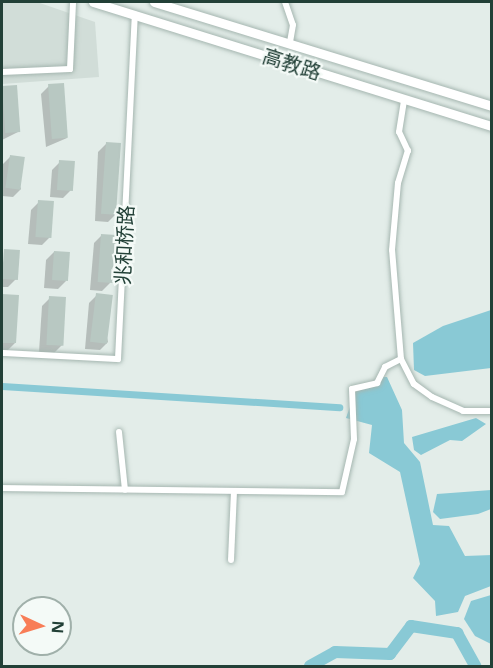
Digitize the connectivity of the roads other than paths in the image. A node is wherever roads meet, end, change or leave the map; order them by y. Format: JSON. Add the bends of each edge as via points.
{"nodes":[{"id":1,"x":72,"y":2,"type":"edge"},
{"id":2,"x":93,"y":2,"type":"edge"},
{"id":3,"x":154,"y":2,"type":"edge"},
{"id":4,"x":285,"y":2,"type":"edge"},
{"id":5,"x":135,"y":14,"type":"junction"},
{"id":6,"x":290,"y":42,"type":"junction"},
{"id":7,"x":2,"y":72,"type":"edge"},
{"id":8,"x":404,"y":99,"type":"junction"},
{"id":9,"x":492,"y":106,"type":"edge"},
{"id":10,"x":492,"y":126,"type":"edge"},
{"id":11,"x":2,"y":352,"type":"edge"},
{"id":12,"x":400,"y":359,"type":"junction"},
{"id":13,"x":492,"y":411,"type":"edge"},
{"id":14,"x":119,"y":432,"type":"dead end"},
{"id":15,"x":2,"y":488,"type":"edge"},
{"id":16,"x":125,"y":490,"type":"junction"},
{"id":17,"x":234,"y":491,"type":"junction"},
{"id":18,"x":231,"y":560,"type":"dead end"}],
"edges":[{"from":1,"to":7,"type":"street","via":[[70,69]]},
{"from":2,"to":5,"type":"main road","name":"高教路"},
{"from":3,"to":6,"type":"main road","name":"高教路"},
{"from":4,"to":6,"type":"street","via":[[293,25]]},
{"from":5,"to":8,"type":"main road","name":"高教路"},
{"from":5,"to":11,"type":"street","name":"兆和桥路","via":[[118,359]]},
{"from":6,"to":9,"type":"main road","name":"高教路"},
{"from":8,"to":10,"type":"main road","name":"高教路"},
{"from":8,"to":12,"type":"street","via":[[399,132],[408,152],[398,183],[392,250]]},
{"from":12,"to":13,"type":"street","via":[[414,384],[432,397],[463,411]]},
{"from":12,"to":17,"type":"street","via":[[385,367],[376,383],[352,389],[354,440],[342,492]]},
{"from":14,"to":16,"type":"street"},
{"from":15,"to":16,"type":"street"},
{"from":16,"to":17,"type":"street"},
{"from":17,"to":18,"type":"street"}]}
